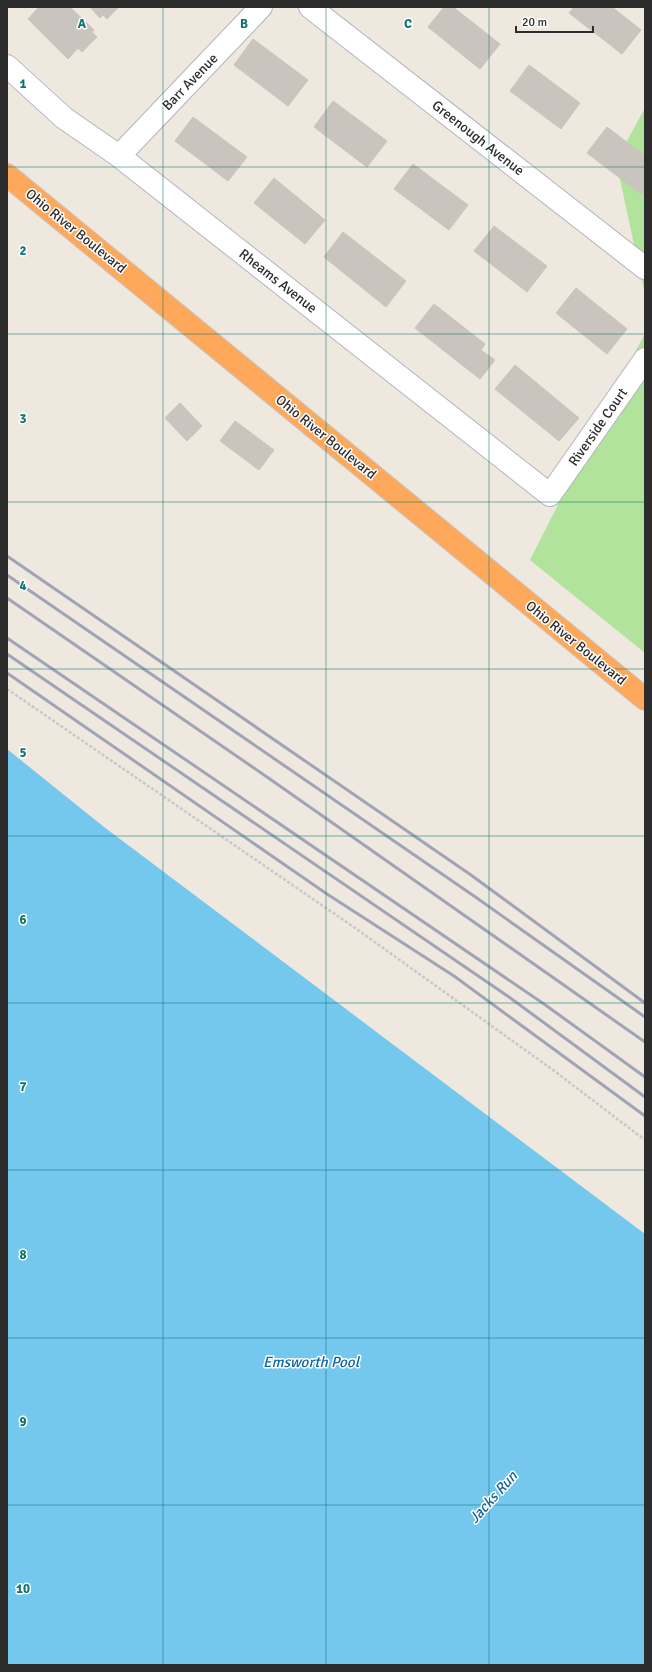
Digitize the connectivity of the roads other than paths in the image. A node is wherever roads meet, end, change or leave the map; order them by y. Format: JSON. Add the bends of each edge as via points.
{"nodes":[{"id":1,"x":261,"y":7,"type":"edge"},
{"id":2,"x":310,"y":7,"type":"edge"},
{"id":3,"x":7,"y":66,"type":"edge"},
{"id":4,"x":119,"y":156,"type":"junction"},
{"id":5,"x":7,"y":175,"type":"edge"},
{"id":6,"x":645,"y":268,"type":"edge"},
{"id":7,"x":645,"y":359,"type":"edge"},
{"id":8,"x":550,"y":495,"type":"joint"},
{"id":9,"x":645,"y":700,"type":"edge"}],
"edges":[{"from":1,"to":4,"type":"street","name":"Barr Avenue"},
{"from":2,"to":6,"type":"street","name":"Greenough Avenue"},
{"from":3,"to":4,"type":"street","name":"Rheams Avenue","via":[[64,118]]},
{"from":4,"to":8,"type":"street","name":"Rheams Avenue"},
{"from":5,"to":9,"type":"highway","name":"Ohio River Boulevard"},
{"from":7,"to":8,"type":"street","name":"Riverside Court"}]}
